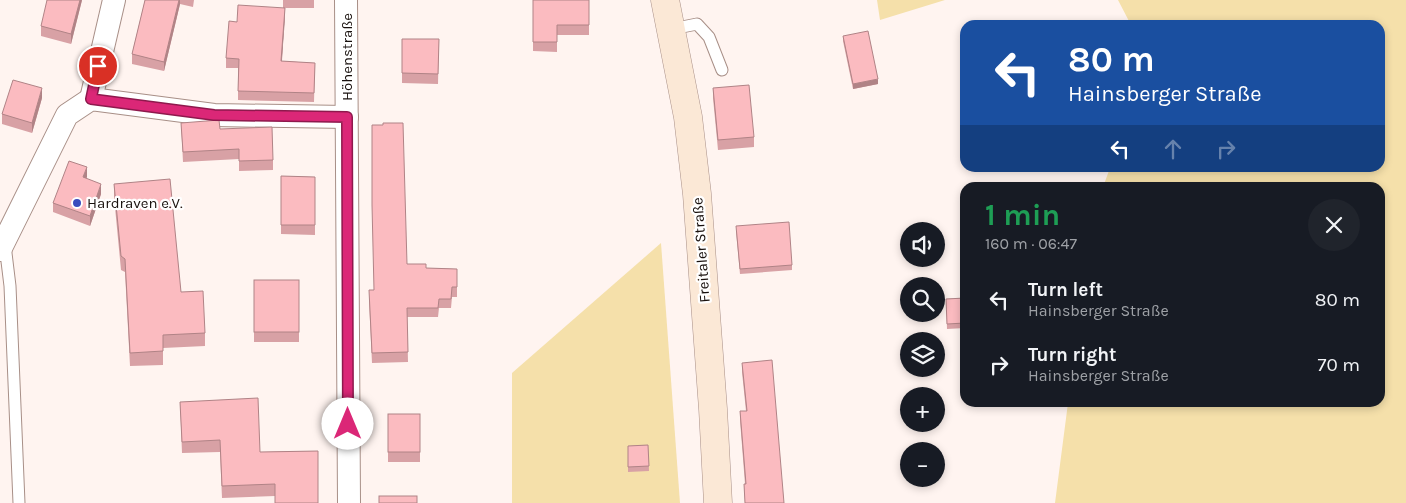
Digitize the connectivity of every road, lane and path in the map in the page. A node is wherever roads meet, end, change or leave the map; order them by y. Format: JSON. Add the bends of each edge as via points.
{"nodes":[{"id":1,"x":114,"y":0,"type":"edge"},
{"id":2,"x":346,"y":0,"type":"edge"},
{"id":3,"x":665,"y":0,"type":"edge"},
{"id":4,"x":672,"y":29,"type":"junction"},
{"id":5,"x":722,"y":70,"type":"dead end"},
{"id":6,"x":91,"y":99,"type":"junction"},
{"id":7,"x":347,"y":117,"type":"junction"},
{"id":8,"x":2,"y":245,"type":"edge"},
{"id":9,"x":19,"y":503,"type":"edge"},
{"id":10,"x":348,"y":503,"type":"edge"},
{"id":11,"x":718,"y":503,"type":"edge"}],
"edges":[{"from":1,"to":6,"type":"street"},
{"from":2,"to":7,"type":"street","name":"Höhenstraße"},
{"from":3,"to":4,"type":"main road","name":"Freitaler Straße"},
{"from":4,"to":5,"type":"lane","via":[[697,24],[709,37]]},
{"from":4,"to":11,"type":"main road","name":"Freitaler Straße","via":[[688,116],[697,194]]},
{"from":6,"to":7,"type":"street","via":[[214,115]]},
{"from":6,"to":8,"type":"street","via":[[66,115]]},
{"from":7,"to":10,"type":"street","name":"Höhenstraße"},
{"from":8,"to":9,"type":"lane","via":[[10,286]]}]}
